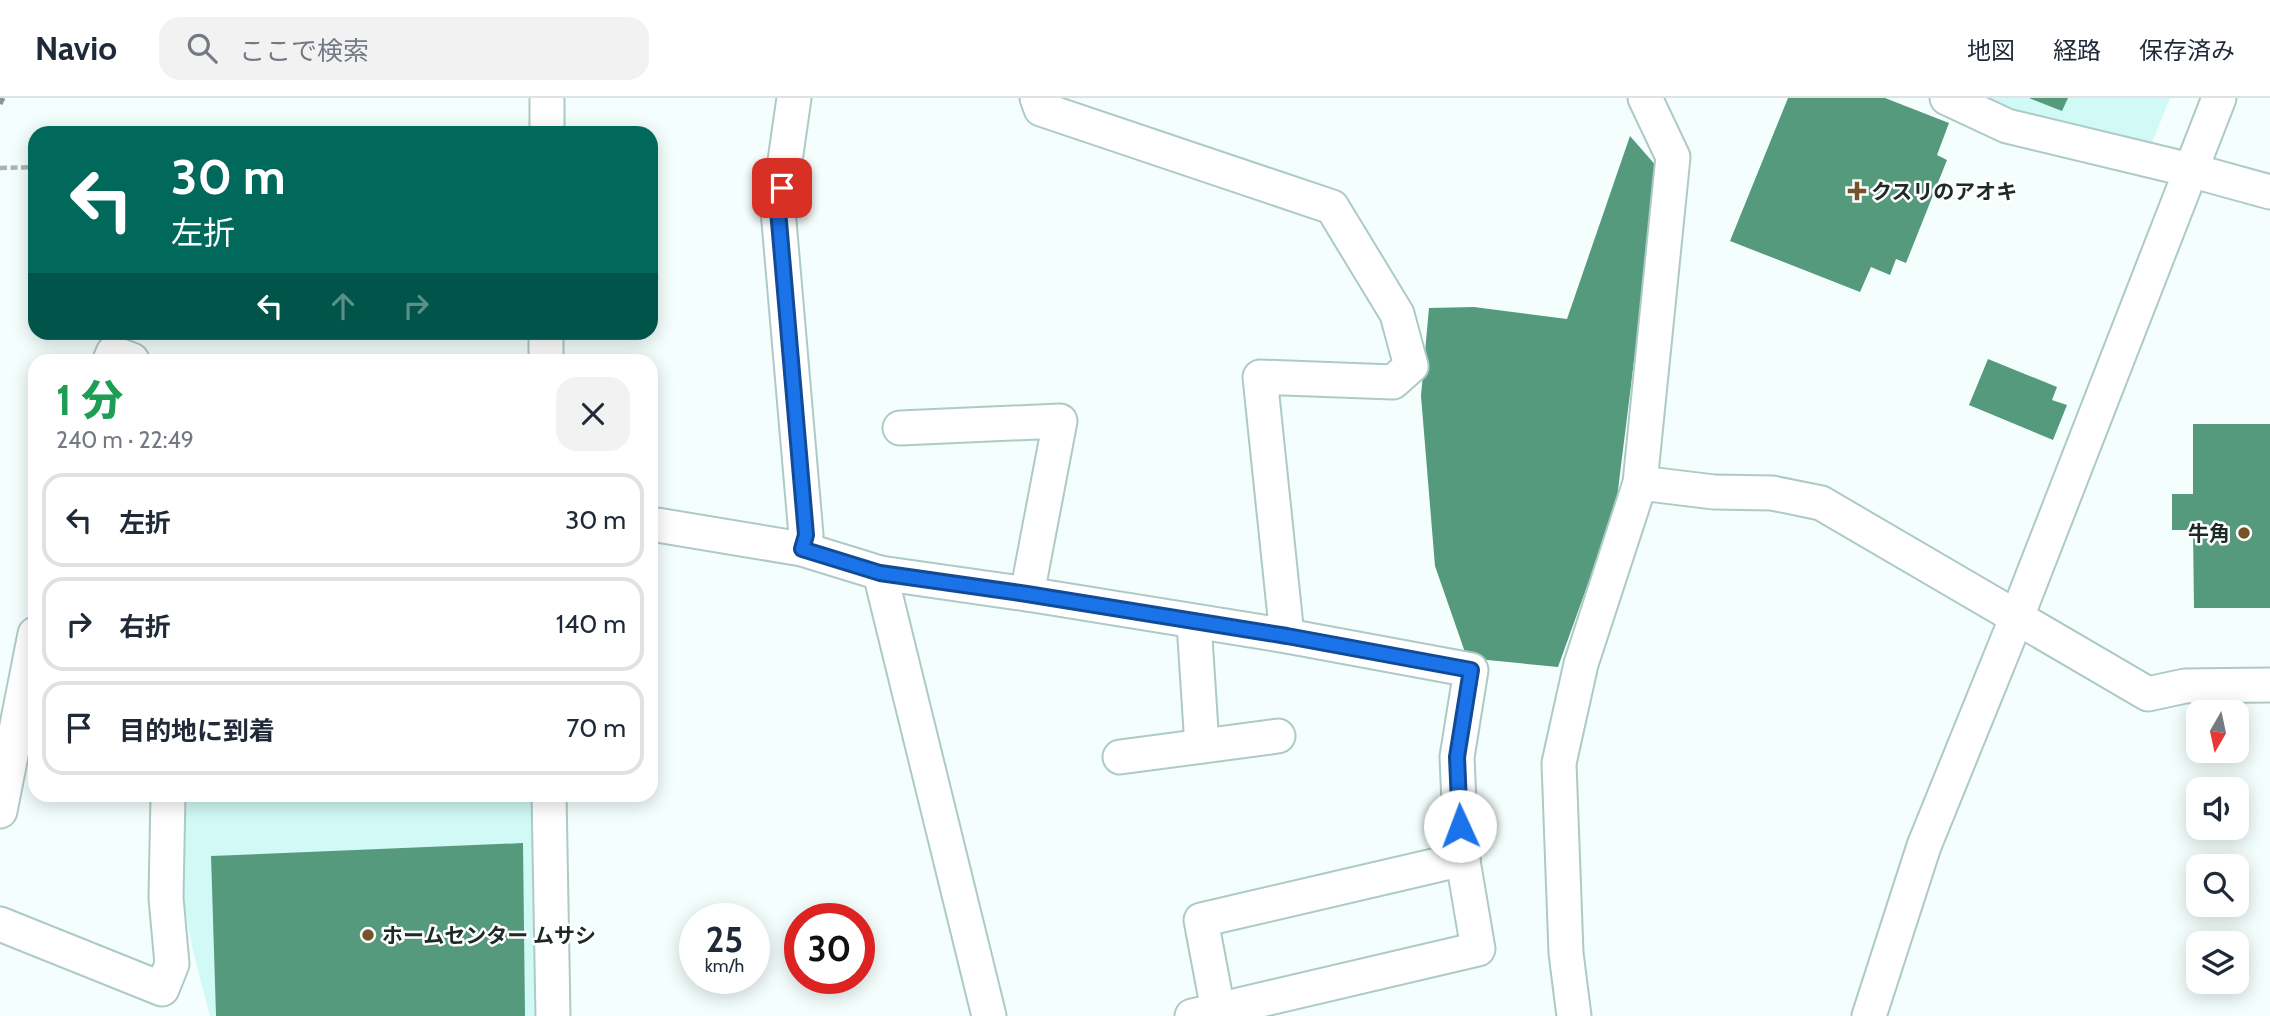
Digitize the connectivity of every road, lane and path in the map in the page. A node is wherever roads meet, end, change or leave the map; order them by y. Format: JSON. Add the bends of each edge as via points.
{"nodes":[{"id":1,"x":547,"y":98,"type":"edge"},
{"id":2,"x":794,"y":98,"type":"edge"},
{"id":3,"x":1037,"y":98,"type":"edge"},
{"id":4,"x":1645,"y":98,"type":"edge"},
{"id":5,"x":1947,"y":98,"type":"edge"},
{"id":6,"x":2219,"y":98,"type":"edge"},
{"id":7,"x":547,"y":126,"type":"edge"},
{"id":8,"x":0,"y":167,"type":"edge"},
{"id":9,"x":28,"y":167,"type":"edge"},
{"id":10,"x":2190,"y":170,"type":"junction"},
{"id":11,"x":2270,"y":192,"type":"edge"},
{"id":12,"x":900,"y":428,"type":"dead end"},
{"id":13,"x":1640,"y":483,"type":"junction"},
{"id":14,"x":658,"y":525,"type":"edge"},
{"id":15,"x":802,"y":549,"type":"junction"},
{"id":16,"x":880,"y":573,"type":"junction"},
{"id":17,"x":1027,"y":594,"type":"junction"},
{"id":18,"x":2016,"y":619,"type":"junction"},
{"id":19,"x":1194,"y":622,"type":"junction"},
{"id":20,"x":1287,"y":636,"type":"junction"},
{"id":21,"x":28,"y":672,"type":"edge"},
{"id":22,"x":2270,"y":685,"type":"edge"},
{"id":23,"x":1278,"y":736,"type":"dead end"},
{"id":24,"x":1202,"y":746,"type":"junction"},
{"id":25,"x":1120,"y":757,"type":"dead end"},
{"id":26,"x":168,"y":802,"type":"edge"},
{"id":27,"x":549,"y":802,"type":"edge"},
{"id":28,"x":0,"y":811,"type":"edge"},
{"id":29,"x":1463,"y":859,"type":"junction"},
{"id":30,"x":0,"y":924,"type":"edge"},
{"id":31,"x":1205,"y":1013,"type":"edge"},
{"id":32,"x":552,"y":1016,"type":"edge"},
{"id":33,"x":989,"y":1016,"type":"edge"},
{"id":34,"x":1574,"y":1016,"type":"edge"},
{"id":35,"x":1869,"y":1016,"type":"edge"}],
"edges":[{"from":1,"to":7,"type":"street"},
{"from":2,"to":15,"type":"street","via":[[778,210],[806,535]]},
{"from":3,"to":20,"type":"street","via":[[1041,109],[1332,207],[1397,314],[1411,366],[1393,382],[1261,377]]},
{"from":4,"to":13,"type":"street","via":[[1673,157]]},
{"from":5,"to":10,"type":"street","via":[[2007,127]]},
{"from":6,"to":10,"type":"street"},
{"from":8,"to":9,"type":"path"},
{"from":10,"to":11,"type":"street"},
{"from":10,"to":18,"type":"street"},
{"from":12,"to":17,"type":"street","via":[[1060,421]]},
{"from":13,"to":18,"type":"street","via":[[1772,493],[1821,503]]},
{"from":13,"to":34,"type":"street","via":[[1581,664],[1559,763],[1566,953]]},
{"from":14,"to":15,"type":"street"},
{"from":15,"to":16,"type":"street"},
{"from":16,"to":17,"type":"street"},
{"from":16,"to":33,"type":"street"},
{"from":17,"to":19,"type":"street"},
{"from":18,"to":22,"type":"street","via":[[2148,694],[2185,686]]},
{"from":18,"to":35,"type":"street","via":[[1924,846]]},
{"from":19,"to":20,"type":"street"},
{"from":19,"to":24,"type":"street"},
{"from":20,"to":29,"type":"street","via":[[1471,670],[1457,757]]},
{"from":21,"to":28,"type":"street"},
{"from":23,"to":24,"type":"street"},
{"from":24,"to":25,"type":"street"},
{"from":26,"to":30,"type":"street","via":[[166,898],[172,964],[162,989]]},
{"from":27,"to":32,"type":"street"},
{"from":29,"to":31,"type":"street","via":[[1201,920]]},
{"from":29,"to":31,"type":"street","via":[[1478,949]]}]}
